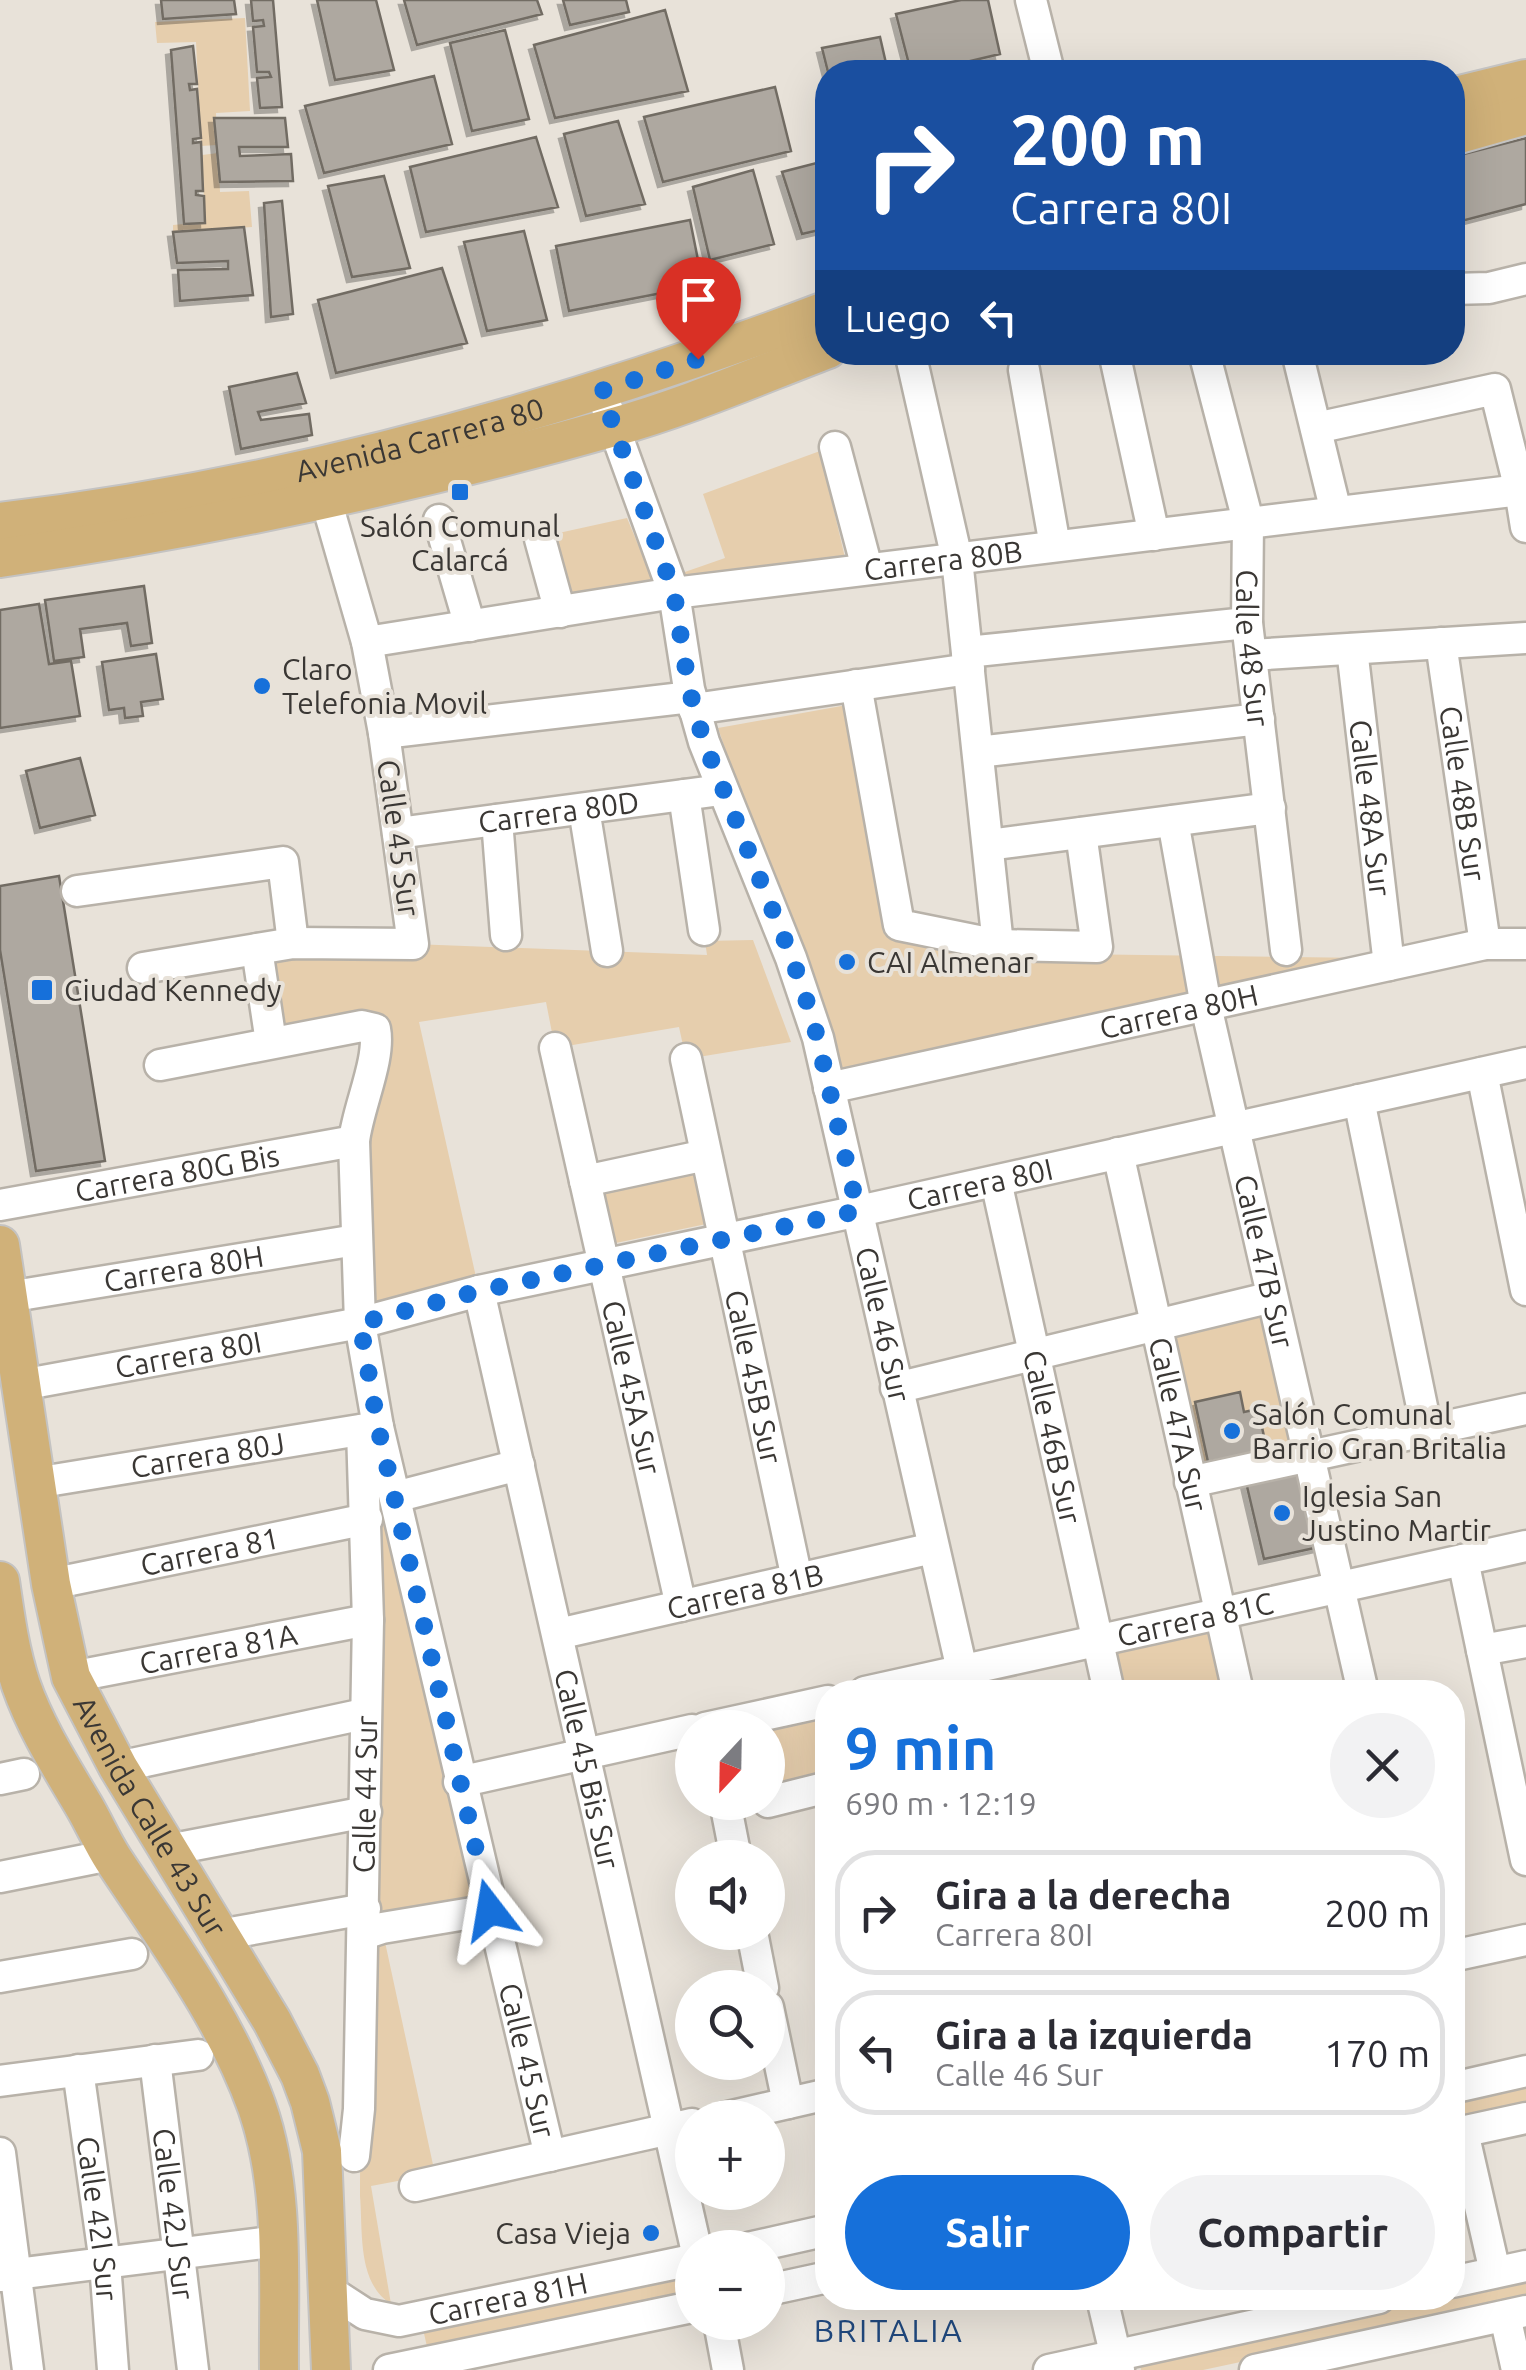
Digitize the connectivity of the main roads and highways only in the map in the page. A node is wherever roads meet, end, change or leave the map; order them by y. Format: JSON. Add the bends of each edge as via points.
{"nodes":[{"id":1,"x":1526,"y":78,"type":"edge"},
{"id":2,"x":1465,"y":94,"type":"edge"},
{"id":3,"x":1526,"y":115,"type":"edge"},
{"id":4,"x":1465,"y":132,"type":"edge"},
{"id":5,"x":815,"y":315,"type":"edge"},
{"id":6,"x":815,"y":354,"type":"edge"},
{"id":7,"x":0,"y":522,"type":"edge"},
{"id":8,"x":0,"y":558,"type":"edge"},
{"id":9,"x":0,"y":1245,"type":"edge"},
{"id":10,"x":0,"y":1586,"type":"edge"},
{"id":11,"x":281,"y":2366,"type":"edge"},
{"id":12,"x":332,"y":2370,"type":"edge"}],
"edges":[{"from":1,"to":2,"type":"main road"},
{"from":3,"to":4,"type":"main road"},
{"from":5,"to":7,"type":"main road","name":"Avenida Carrera 80","via":[[601,391],[433,439],[286,475]]},
{"from":6,"to":8,"type":"main road","name":"Avenida Carrera 80","via":[[614,427],[326,500]]},
{"from":9,"to":12,"type":"main road","name":"Avenida Calle 43 Sur","via":[[71,1677],[272,2021],[310,2102],[322,2151]]},
{"from":10,"to":11,"type":"main road","name":"Avenida Calle 43 Sur","via":[[22,1688],[60,1768],[245,2076],[268,2147]]}]}
